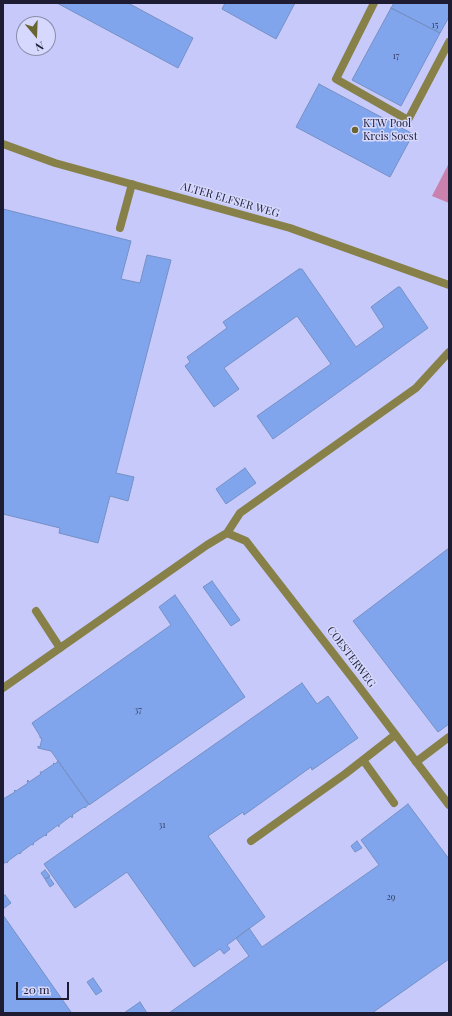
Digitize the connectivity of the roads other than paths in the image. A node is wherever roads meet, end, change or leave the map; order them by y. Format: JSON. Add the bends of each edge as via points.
{"nodes":[{"id":1,"x":374,"y":3,"type":"edge"},
{"id":2,"x":449,"y":42,"type":"edge"},
{"id":3,"x":3,"y":144,"type":"edge"},
{"id":4,"x":132,"y":184,"type":"junction"},
{"id":5,"x":120,"y":228,"type":"dead end"},
{"id":6,"x":449,"y":285,"type":"edge"},
{"id":7,"x":449,"y":352,"type":"edge"},
{"id":8,"x":227,"y":533,"type":"junction"},
{"id":9,"x":36,"y":611,"type":"dead end"},
{"id":10,"x":60,"y":648,"type":"junction"},
{"id":11,"x":3,"y":688,"type":"edge"},
{"id":12,"x":396,"y":735,"type":"junction"},
{"id":13,"x":449,"y":737,"type":"edge"},
{"id":14,"x":362,"y":760,"type":"junction"},
{"id":15,"x":416,"y":762,"type":"junction"},
{"id":16,"x":394,"y":804,"type":"dead end"},
{"id":17,"x":449,"y":805,"type":"edge"},
{"id":18,"x":251,"y":841,"type":"dead end"}],
"edges":[{"from":1,"to":2,"type":"street","via":[[336,79],[408,120]]},
{"from":3,"to":4,"type":"street","name":"ALTER ELFSER WEG","via":[[55,164]]},
{"from":4,"to":5,"type":"street"},
{"from":4,"to":6,"type":"street","name":"ALTER ELFSER WEG","via":[[290,228]]},
{"from":7,"to":8,"type":"street","via":[[416,388],[240,513]]},
{"from":8,"to":10,"type":"street"},
{"from":8,"to":12,"type":"street","name":"COESTERWEG","via":[[246,541]]},
{"from":9,"to":10,"type":"street"},
{"from":10,"to":11,"type":"street"},
{"from":12,"to":14,"type":"street"},
{"from":12,"to":15,"type":"street","name":"COESTERWEG"},
{"from":13,"to":15,"type":"street"},
{"from":14,"to":16,"type":"street"},
{"from":14,"to":18,"type":"street"},
{"from":15,"to":17,"type":"street","name":"COESTERWEG"}]}
